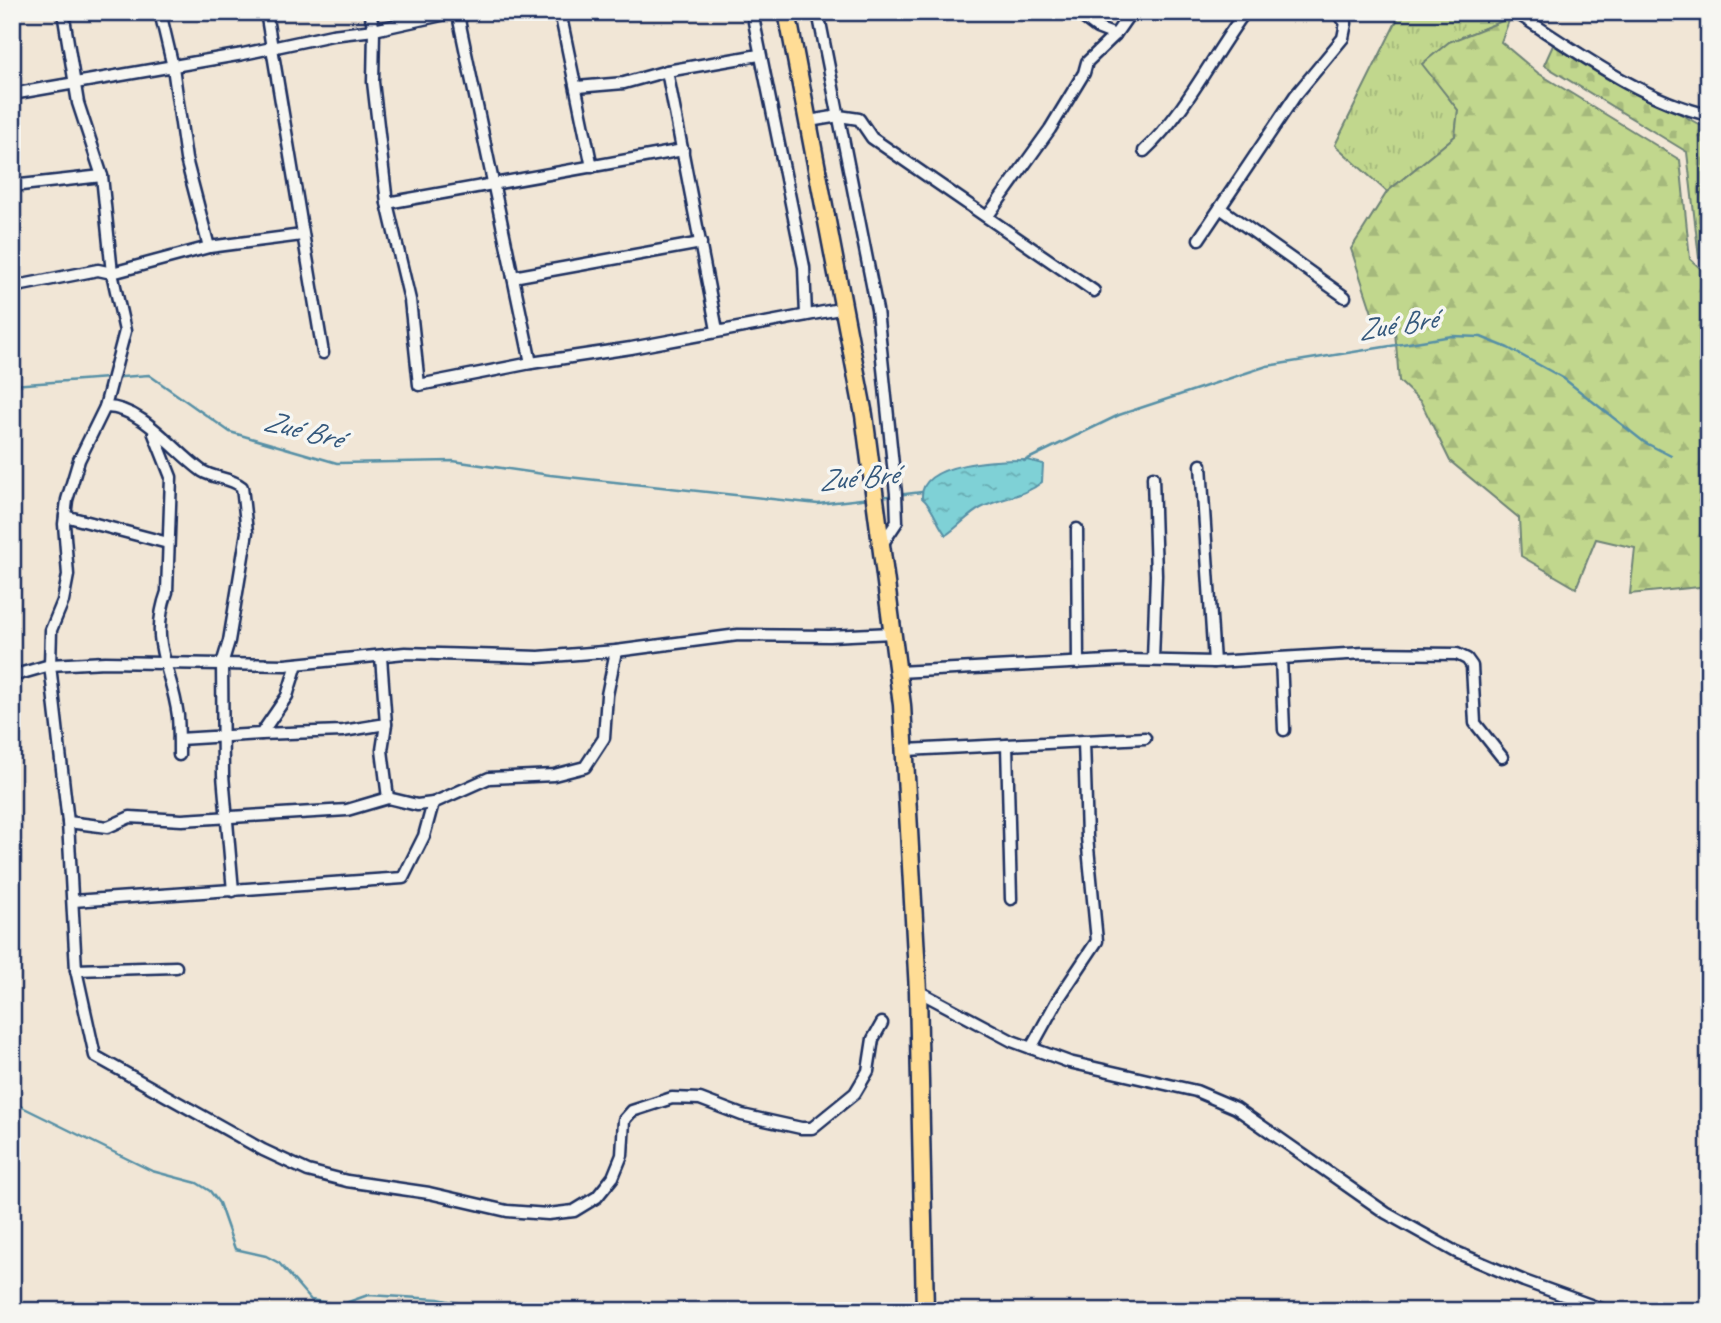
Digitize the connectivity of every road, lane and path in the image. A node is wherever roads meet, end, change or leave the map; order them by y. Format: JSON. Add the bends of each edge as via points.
{"nodes":[{"id":1,"x":63,"y":12,"type":"edge"},
{"id":2,"x":160,"y":12,"type":"edge"},
{"id":3,"x":266,"y":12,"type":"edge"},
{"id":4,"x":370,"y":12,"type":"edge"},
{"id":5,"x":455,"y":12,"type":"edge"},
{"id":6,"x":466,"y":12,"type":"edge"},
{"id":7,"x":560,"y":12,"type":"edge"},
{"id":8,"x":752,"y":12,"type":"edge"},
{"id":9,"x":787,"y":12,"type":"edge"},
{"id":10,"x":818,"y":12,"type":"edge"},
{"id":11,"x":1076,"y":12,"type":"edge"},
{"id":12,"x":1131,"y":12,"type":"edge"},
{"id":13,"x":1245,"y":12,"type":"edge"},
{"id":14,"x":1337,"y":12,"type":"edge"},
{"id":15,"x":1515,"y":12,"type":"edge"},
{"id":16,"x":374,"y":30,"type":"junction"},
{"id":17,"x":1115,"y":35,"type":"junction"},
{"id":18,"x":273,"y":47,"type":"junction"},
{"id":19,"x":759,"y":55,"type":"junction"},
{"id":20,"x":173,"y":66,"type":"junction"},
{"id":21,"x":667,"y":71,"type":"junction"},
{"id":22,"x":75,"y":83,"type":"junction"},
{"id":23,"x":577,"y":87,"type":"junction"},
{"id":24,"x":12,"y":94,"type":"edge"},
{"id":25,"x":1709,"y":115,"type":"edge"},
{"id":26,"x":839,"y":116,"type":"junction"},
{"id":27,"x":809,"y":121,"type":"junction"},
{"id":28,"x":683,"y":150,"type":"junction"},
{"id":29,"x":1144,"y":151,"type":"dead end"},
{"id":30,"x":592,"y":167,"type":"junction"},
{"id":31,"x":102,"y":176,"type":"junction"},
{"id":32,"x":493,"y":184,"type":"junction"},
{"id":33,"x":12,"y":186,"type":"edge"},
{"id":34,"x":387,"y":203,"type":"junction"},
{"id":35,"x":1220,"y":208,"type":"junction"},
{"id":36,"x":987,"y":217,"type":"junction"},
{"id":37,"x":302,"y":235,"type":"junction"},
{"id":38,"x":1199,"y":239,"type":"dead end"},
{"id":39,"x":701,"y":243,"type":"junction"},
{"id":40,"x":209,"y":247,"type":"junction"},
{"id":41,"x":112,"y":273,"type":"junction"},
{"id":42,"x":513,"y":276,"type":"junction"},
{"id":43,"x":12,"y":287,"type":"edge"},
{"id":44,"x":1094,"y":291,"type":"dead end"},
{"id":45,"x":1345,"y":297,"type":"dead end"},
{"id":46,"x":845,"y":308,"type":"junction"},
{"id":47,"x":806,"y":315,"type":"junction"},
{"id":48,"x":717,"y":330,"type":"junction"},
{"id":49,"x":323,"y":353,"type":"dead end"},
{"id":50,"x":531,"y":363,"type":"junction"},
{"id":51,"x":105,"y":407,"type":"junction"},
{"id":52,"x":151,"y":430,"type":"junction"},
{"id":53,"x":1201,"y":465,"type":"dead end"},
{"id":54,"x":1153,"y":477,"type":"dead end"},
{"id":55,"x":65,"y":516,"type":"junction"},
{"id":56,"x":1077,"y":529,"type":"dead end"},
{"id":57,"x":168,"y":543,"type":"junction"},
{"id":58,"x":883,"y":544,"type":"junction"},
{"id":59,"x":892,"y":633,"type":"junction"},
{"id":60,"x":616,"y":651,"type":"junction"},
{"id":61,"x":381,"y":657,"type":"junction"},
{"id":62,"x":1281,"y":658,"type":"junction"},
{"id":63,"x":1153,"y":660,"type":"junction"},
{"id":64,"x":1214,"y":662,"type":"junction"},
{"id":65,"x":163,"y":663,"type":"junction"},
{"id":66,"x":1078,"y":663,"type":"junction"},
{"id":67,"x":222,"y":664,"type":"junction"},
{"id":68,"x":296,"y":664,"type":"junction"},
{"id":69,"x":50,"y":665,"type":"junction"},
{"id":70,"x":898,"y":672,"type":"junction"},
{"id":71,"x":12,"y":676,"type":"edge"},
{"id":72,"x":386,"y":724,"type":"junction"},
{"id":73,"x":1284,"y":730,"type":"dead end"},
{"id":74,"x":261,"y":734,"type":"junction"},
{"id":75,"x":223,"y":737,"type":"junction"},
{"id":76,"x":1145,"y":738,"type":"dead end"},
{"id":77,"x":179,"y":739,"type":"junction"},
{"id":78,"x":1084,"y":741,"type":"junction"},
{"id":79,"x":1007,"y":745,"type":"junction"},
{"id":80,"x":906,"y":750,"type":"junction"},
{"id":81,"x":179,"y":755,"type":"dead end"},
{"id":82,"x":1502,"y":757,"type":"dead end"},
{"id":83,"x":388,"y":798,"type":"junction"},
{"id":84,"x":433,"y":803,"type":"junction"},
{"id":85,"x":227,"y":817,"type":"junction"},
{"id":86,"x":68,"y":822,"type":"junction"},
{"id":87,"x":233,"y":891,"type":"junction"},
{"id":88,"x":1011,"y":899,"type":"dead end"},
{"id":89,"x":73,"y":901,"type":"junction"},
{"id":90,"x":176,"y":967,"type":"dead end"},
{"id":91,"x":76,"y":970,"type":"junction"},
{"id":92,"x":918,"y":991,"type":"junction"},
{"id":93,"x":882,"y":1023,"type":"dead end"},
{"id":94,"x":1031,"y":1048,"type":"junction"},
{"id":95,"x":925,"y":1311,"type":"edge"},
{"id":96,"x":1607,"y":1311,"type":"edge"}],
"edges":[{"from":1,"to":22,"type":"street"},
{"from":2,"to":20,"type":"street"},
{"from":3,"to":18,"type":"street"},
{"from":4,"to":16,"type":"street"},
{"from":5,"to":16,"type":"street"},
{"from":6,"to":32,"type":"street","via":[[459,20]]},
{"from":7,"to":23,"type":"street"},
{"from":8,"to":19,"type":"street"},
{"from":9,"to":27,"type":"main road"},
{"from":10,"to":26,"type":"street"},
{"from":11,"to":17,"type":"street"},
{"from":12,"to":17,"type":"street"},
{"from":13,"to":29,"type":"street","via":[[1191,94]]},
{"from":14,"to":35,"type":"street","via":[[1346,23],[1343,38],[1295,96]]},
{"from":15,"to":25,"type":"street","via":[[1588,59],[1672,104]]},
{"from":16,"to":18,"type":"street"},
{"from":16,"to":34,"type":"street","via":[[373,82]]},
{"from":17,"to":36,"type":"street","via":[[1087,62],[1050,129]]},
{"from":18,"to":20,"type":"street"},
{"from":18,"to":37,"type":"street"},
{"from":19,"to":21,"type":"street"},
{"from":19,"to":47,"type":"street","via":[[804,267]]},
{"from":20,"to":22,"type":"street"},
{"from":20,"to":40,"type":"street","via":[[186,159]]},
{"from":21,"to":23,"type":"street","via":[[624,83]]},
{"from":21,"to":28,"type":"street"},
{"from":22,"to":24,"type":"street"},
{"from":22,"to":31,"type":"street"},
{"from":23,"to":30,"type":"street"},
{"from":26,"to":27,"type":"street"},
{"from":26,"to":36,"type":"street","via":[[859,119],[872,138]]},
{"from":26,"to":58,"type":"street","via":[[877,310],[896,494],[897,522]]},
{"from":27,"to":46,"type":"main road"},
{"from":28,"to":30,"type":"street"},
{"from":28,"to":39,"type":"street"},
{"from":30,"to":32,"type":"street"},
{"from":31,"to":33,"type":"street"},
{"from":31,"to":41,"type":"street"},
{"from":32,"to":34,"type":"street"},
{"from":32,"to":42,"type":"street"},
{"from":34,"to":50,"type":"street","via":[[410,300],[419,385]]},
{"from":35,"to":38,"type":"street"},
{"from":35,"to":45,"type":"street"},
{"from":36,"to":44,"type":"street"},
{"from":37,"to":40,"type":"street"},
{"from":37,"to":49,"type":"street"},
{"from":39,"to":42,"type":"street"},
{"from":39,"to":48,"type":"street"},
{"from":40,"to":41,"type":"street"},
{"from":41,"to":43,"type":"street","via":[[97,270]]},
{"from":41,"to":51,"type":"street","via":[[125,331]]},
{"from":42,"to":50,"type":"street"},
{"from":46,"to":47,"type":"street"},
{"from":46,"to":58,"type":"main road"},
{"from":47,"to":48,"type":"street"},
{"from":48,"to":50,"type":"street"},
{"from":51,"to":52,"type":"street","via":[[134,412]]},
{"from":51,"to":55,"type":"street","via":[[79,460]]},
{"from":52,"to":57,"type":"street","via":[[171,477]]},
{"from":52,"to":67,"type":"street","via":[[205,473],[242,487],[247,532]]},
{"from":53,"to":64,"type":"street"},
{"from":54,"to":63,"type":"street"},
{"from":55,"to":57,"type":"street"},
{"from":55,"to":69,"type":"street","via":[[68,575],[51,630]]},
{"from":56,"to":66,"type":"street"},
{"from":57,"to":65,"type":"street","via":[[167,592],[159,632]]},
{"from":58,"to":59,"type":"main road"},
{"from":59,"to":60,"type":"street","via":[[738,635]]},
{"from":59,"to":70,"type":"main road"},
{"from":60,"to":61,"type":"street","via":[[539,657],[405,653]]},
{"from":60,"to":84,"type":"street","via":[[604,738],[585,767],[554,775],[489,778]]},
{"from":61,"to":68,"type":"street"},
{"from":61,"to":72,"type":"street"},
{"from":62,"to":64,"type":"street"},
{"from":62,"to":73,"type":"street"},
{"from":62,"to":82,"type":"street","via":[[1457,654],[1472,666],[1475,723]]},
{"from":63,"to":64,"type":"street"},
{"from":63,"to":66,"type":"street"},
{"from":65,"to":67,"type":"street"},
{"from":65,"to":69,"type":"street"},
{"from":65,"to":77,"type":"street","via":[[178,714]]},
{"from":66,"to":70,"type":"street"},
{"from":67,"to":68,"type":"street"},
{"from":67,"to":75,"type":"street"},
{"from":68,"to":74,"type":"street","via":[[287,696]]},
{"from":69,"to":71,"type":"street"},
{"from":69,"to":86,"type":"street"},
{"from":70,"to":80,"type":"main road"},
{"from":72,"to":74,"type":"street","via":[[344,732]]},
{"from":72,"to":83,"type":"street","via":[[383,750]]},
{"from":74,"to":75,"type":"street"},
{"from":75,"to":77,"type":"street"},
{"from":75,"to":85,"type":"street"},
{"from":76,"to":78,"type":"street"},
{"from":77,"to":81,"type":"street"},
{"from":78,"to":79,"type":"street"},
{"from":78,"to":94,"type":"street","via":[[1097,941]]},
{"from":79,"to":80,"type":"street"},
{"from":79,"to":88,"type":"street"},
{"from":80,"to":92,"type":"main road"},
{"from":83,"to":84,"type":"street","via":[[417,805]]},
{"from":83,"to":85,"type":"street","via":[[347,810]]},
{"from":84,"to":87,"type":"street","via":[[424,836],[403,878]]},
{"from":85,"to":86,"type":"street","via":[[130,817],[108,827]]},
{"from":85,"to":87,"type":"street"},
{"from":86,"to":89,"type":"street"},
{"from":87,"to":89,"type":"street"},
{"from":89,"to":91,"type":"street"},
{"from":90,"to":91,"type":"street"},
{"from":91,"to":93,"type":"street","via":[[95,1056],[263,1150],[308,1171],[347,1181],[507,1211],[574,1211],[597,1197],[613,1177],[622,1155],[625,1120],[632,1111],[672,1098],[701,1099],[742,1115],[812,1128],[855,1093],[868,1071],[873,1039]]},
{"from":92,"to":94,"type":"street","via":[[972,1023]]},
{"from":92,"to":95,"type":"main road"},
{"from":94,"to":96,"type":"street","via":[[1069,1062],[1196,1091],[1236,1108],[1386,1213],[1456,1252]]}]}
